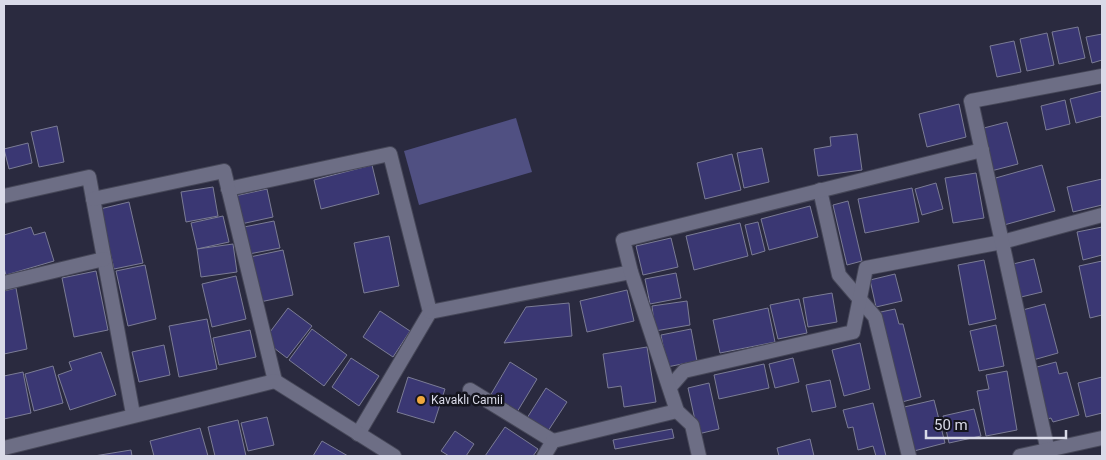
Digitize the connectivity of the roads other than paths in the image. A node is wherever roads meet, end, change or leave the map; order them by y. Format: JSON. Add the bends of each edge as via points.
{"nodes":[{"id":1,"x":1102,"y":76,"type":"edge"},
{"id":2,"x":982,"y":150,"type":"junction"},
{"id":3,"x":228,"y":189,"type":"junction"},
{"id":4,"x":820,"y":190,"type":"junction"},
{"id":5,"x":4,"y":196,"type":"edge"},
{"id":6,"x":93,"y":199,"type":"junction"},
{"id":7,"x":1102,"y":215,"type":"edge"},
{"id":8,"x":1002,"y":242,"type":"junction"},
{"id":9,"x":104,"y":259,"type":"junction"},
{"id":10,"x":631,"y":272,"type":"junction"},
{"id":11,"x":4,"y":283,"type":"edge"},
{"id":12,"x":859,"y":298,"type":"junction"},
{"id":13,"x":430,"y":312,"type":"junction"},
{"id":14,"x":275,"y":381,"type":"junction"},
{"id":15,"x":670,"y":388,"type":"junction"},
{"id":16,"x":470,"y":390,"type":"dead end"},
{"id":17,"x":677,"y":411,"type":"junction"},
{"id":18,"x":133,"y":414,"type":"junction"},
{"id":19,"x":358,"y":434,"type":"junction"},
{"id":20,"x":1102,"y":438,"type":"edge"},
{"id":21,"x":553,"y":441,"type":"junction"},
{"id":22,"x":4,"y":448,"type":"edge"},
{"id":23,"x":1048,"y":453,"type":"edge"},
{"id":24,"x":394,"y":456,"type":"edge"},
{"id":25,"x":544,"y":456,"type":"edge"},
{"id":26,"x":699,"y":456,"type":"edge"},
{"id":27,"x":909,"y":456,"type":"edge"},
{"id":28,"x":1020,"y":456,"type":"edge"}],
"edges":[{"from":1,"to":2,"type":"street","via":[[971,101]]},
{"from":2,"to":4,"type":"street"},
{"from":2,"to":8,"type":"street"},
{"from":3,"to":6,"type":"street","via":[[224,171]]},
{"from":3,"to":13,"type":"street","via":[[390,154]]},
{"from":3,"to":14,"type":"street"},
{"from":4,"to":10,"type":"street","via":[[623,240]]},
{"from":4,"to":12,"type":"street","via":[[839,275]]},
{"from":5,"to":6,"type":"street","via":[[89,177]]},
{"from":6,"to":9,"type":"street"},
{"from":7,"to":8,"type":"street"},
{"from":8,"to":12,"type":"street","via":[[866,268]]},
{"from":8,"to":23,"type":"street"},
{"from":9,"to":11,"type":"street"},
{"from":9,"to":18,"type":"street"},
{"from":10,"to":13,"type":"street"},
{"from":10,"to":15,"type":"street"},
{"from":12,"to":15,"type":"street","via":[[853,332],[684,371]]},
{"from":12,"to":27,"type":"street","via":[[875,317]]},
{"from":13,"to":19,"type":"street"},
{"from":14,"to":18,"type":"street"},
{"from":14,"to":19,"type":"street"},
{"from":15,"to":17,"type":"street"},
{"from":16,"to":21,"type":"street"},
{"from":17,"to":21,"type":"street"},
{"from":17,"to":26,"type":"street","via":[[692,425]]},
{"from":18,"to":22,"type":"street"},
{"from":19,"to":24,"type":"street"},
{"from":20,"to":23,"type":"street"},
{"from":21,"to":25,"type":"street"},
{"from":23,"to":28,"type":"street"}]}
